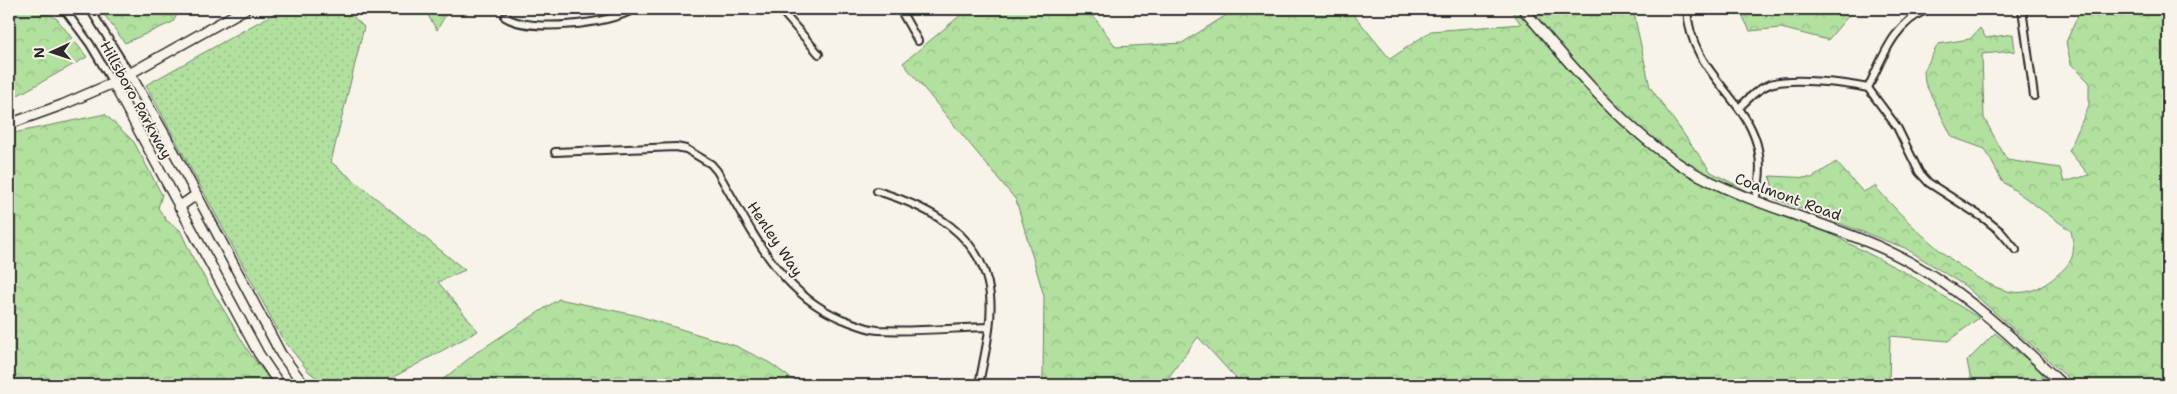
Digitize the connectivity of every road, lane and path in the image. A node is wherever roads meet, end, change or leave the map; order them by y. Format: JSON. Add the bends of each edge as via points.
{"nodes":[{"id":1,"x":64,"y":9,"type":"edge"},
{"id":2,"x":90,"y":9,"type":"edge"},
{"id":3,"x":245,"y":9,"type":"edge"},
{"id":4,"x":634,"y":9,"type":"edge"},
{"id":5,"x":780,"y":9,"type":"edge"},
{"id":6,"x":900,"y":9,"type":"edge"},
{"id":7,"x":1522,"y":9,"type":"edge"},
{"id":8,"x":1687,"y":9,"type":"edge"},
{"id":9,"x":1928,"y":9,"type":"edge"},
{"id":10,"x":2022,"y":9,"type":"edge"},
{"id":11,"x":505,"y":17,"type":"dead end"},
{"id":12,"x":918,"y":41,"type":"dead end"},
{"id":13,"x":818,"y":54,"type":"dead end"},
{"id":14,"x":130,"y":74,"type":"junction"},
{"id":15,"x":113,"y":83,"type":"junction"},
{"id":16,"x":1868,"y":88,"type":"junction"},
{"id":17,"x":2034,"y":96,"type":"dead end"},
{"id":18,"x":1739,"y":108,"type":"junction"},
{"id":19,"x":9,"y":124,"type":"edge"},
{"id":20,"x":555,"y":152,"type":"dead end"},
{"id":21,"x":877,"y":191,"type":"dead end"},
{"id":22,"x":196,"y":195,"type":"junction"},
{"id":23,"x":1756,"y":200,"type":"junction"},
{"id":24,"x":178,"y":207,"type":"junction"},
{"id":25,"x":2016,"y":250,"type":"dead end"},
{"id":26,"x":989,"y":327,"type":"junction"},
{"id":27,"x":280,"y":385,"type":"edge"},
{"id":28,"x":304,"y":385,"type":"edge"},
{"id":29,"x":979,"y":385,"type":"edge"},
{"id":30,"x":2063,"y":385,"type":"edge"}],
"edges":[{"from":1,"to":15,"type":"street","name":"Hillsboro Parkway"},
{"from":2,"to":14,"type":"street","name":"Hillsboro Parkway"},
{"from":3,"to":14,"type":"street"},
{"from":4,"to":11,"type":"street","via":[[598,22],[524,25]]},
{"from":5,"to":13,"type":"street"},
{"from":6,"to":12,"type":"street"},
{"from":7,"to":23,"type":"street","name":"Coalmont Road","via":[[1596,90],[1657,148],[1709,181]]},
{"from":8,"to":18,"type":"street","via":[[1692,42],[1703,62]]},
{"from":9,"to":16,"type":"street","via":[[1904,24],[1893,37]]},
{"from":10,"to":17,"type":"street"},
{"from":14,"to":15,"type":"street"},
{"from":14,"to":22,"type":"street","name":"Hillsboro Parkway"},
{"from":15,"to":19,"type":"street"},
{"from":15,"to":24,"type":"street","name":"Hillsboro Parkway"},
{"from":16,"to":18,"type":"street","via":[[1848,84],[1770,84]]},
{"from":16,"to":25,"type":"street","via":[[1897,128],[1919,172],[1929,183],[1992,225]]},
{"from":18,"to":23,"type":"street","via":[[1758,142],[1760,182]]},
{"from":20,"to":26,"type":"street","name":"Henley Way","via":[[686,149],[717,171],[773,263],[788,283],[820,309],[877,330]]},
{"from":21,"to":26,"type":"street","via":[[927,210],[972,246],[988,285]]},
{"from":22,"to":24,"type":"street"},
{"from":22,"to":28,"type":"street","name":"Hillsboro Parkway","via":[[282,354]]},
{"from":23,"to":30,"type":"street","name":"Coalmont Road","via":[[1868,242],[1938,278],[1994,321]]},
{"from":24,"to":27,"type":"street","name":"Hillsboro Parkway","via":[[259,354]]},
{"from":26,"to":29,"type":"street"}]}
